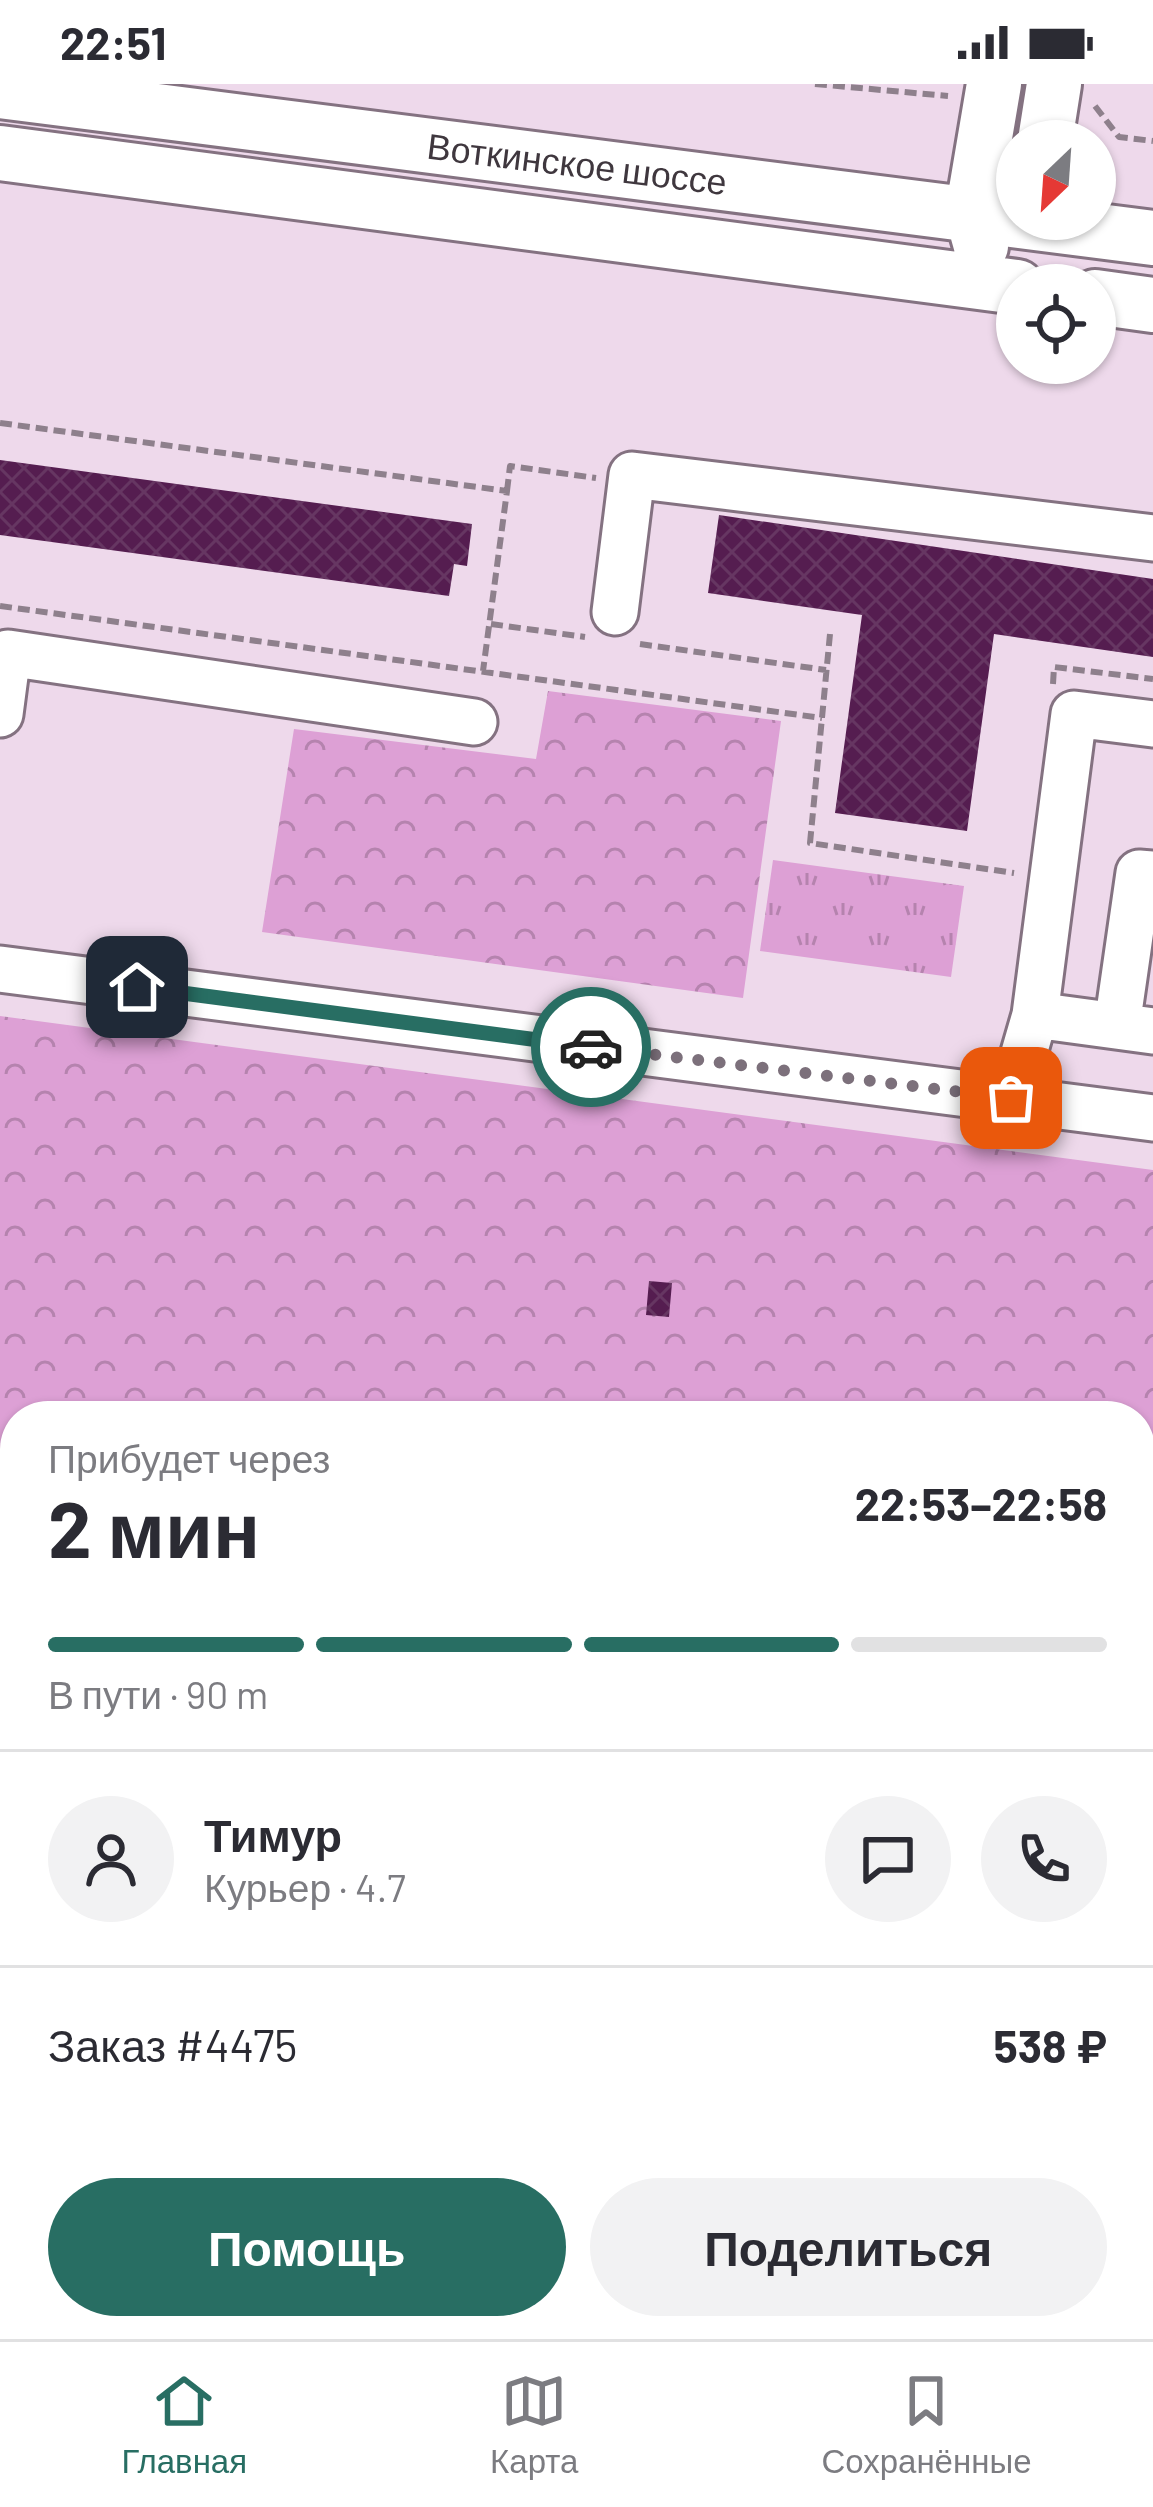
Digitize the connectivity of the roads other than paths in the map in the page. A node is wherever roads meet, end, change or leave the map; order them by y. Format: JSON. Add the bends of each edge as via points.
{"nodes":[{"id":1,"x":994,"y":84,"type":"edge"},
{"id":2,"x":0,"y":91,"type":"edge"},
{"id":3,"x":0,"y":153,"type":"edge"},
{"id":4,"x":972,"y":214,"type":"junction"},
{"id":5,"x":996,"y":216,"type":"edge"},
{"id":6,"x":1116,"y":232,"type":"edge"},
{"id":7,"x":1153,"y":238,"type":"edge"},
{"id":8,"x":996,"y":267,"type":"edge"},
{"id":9,"x":996,"y":284,"type":"edge"},
{"id":10,"x":1116,"y":300,"type":"edge"},
{"id":11,"x":1153,"y":305,"type":"edge"},
{"id":12,"x":1153,"y":538,"type":"edge"},
{"id":13,"x":614,"y":631,"type":"road end"},
{"id":14,"x":0,"y":714,"type":"edge"},
{"id":15,"x":474,"y":722,"type":"dead end"},
{"id":16,"x":1153,"y":724,"type":"edge"},
{"id":17,"x":1153,"y":874,"type":"edge"},
{"id":18,"x":0,"y":969,"type":"edge"},
{"id":19,"x":1035,"y":1015,"type":"junction"},
{"id":20,"x":1135,"y":1029,"type":"edge"},
{"id":21,"x":1011,"y":1098,"type":"junction"},
{"id":22,"x":1153,"y":1118,"type":"edge"}],
"edges":[{"from":1,"to":4,"type":"main road"},
{"from":2,"to":4,"type":"main road","name":"Воткинское шоссе"},
{"from":3,"to":9,"type":"main road","name":"Воткинское шоссе"},
{"from":4,"to":5,"type":"main road","name":"Воткинское шоссе"},
{"from":4,"to":8,"type":"main road"},
{"from":6,"to":7,"type":"main road","name":"Воткинское шоссе"},
{"from":10,"to":11,"type":"main road"},
{"from":12,"to":13,"type":"street","via":[[632,475]]},
{"from":14,"to":15,"type":"street","via":[[8,653]]},
{"from":16,"to":19,"type":"street","via":[[1074,714]]},
{"from":17,"to":20,"type":"street","via":[[1139,872]]},
{"from":18,"to":21,"type":"street"},
{"from":19,"to":20,"type":"street"},
{"from":19,"to":21,"type":"street"},
{"from":21,"to":22,"type":"street"}]}
